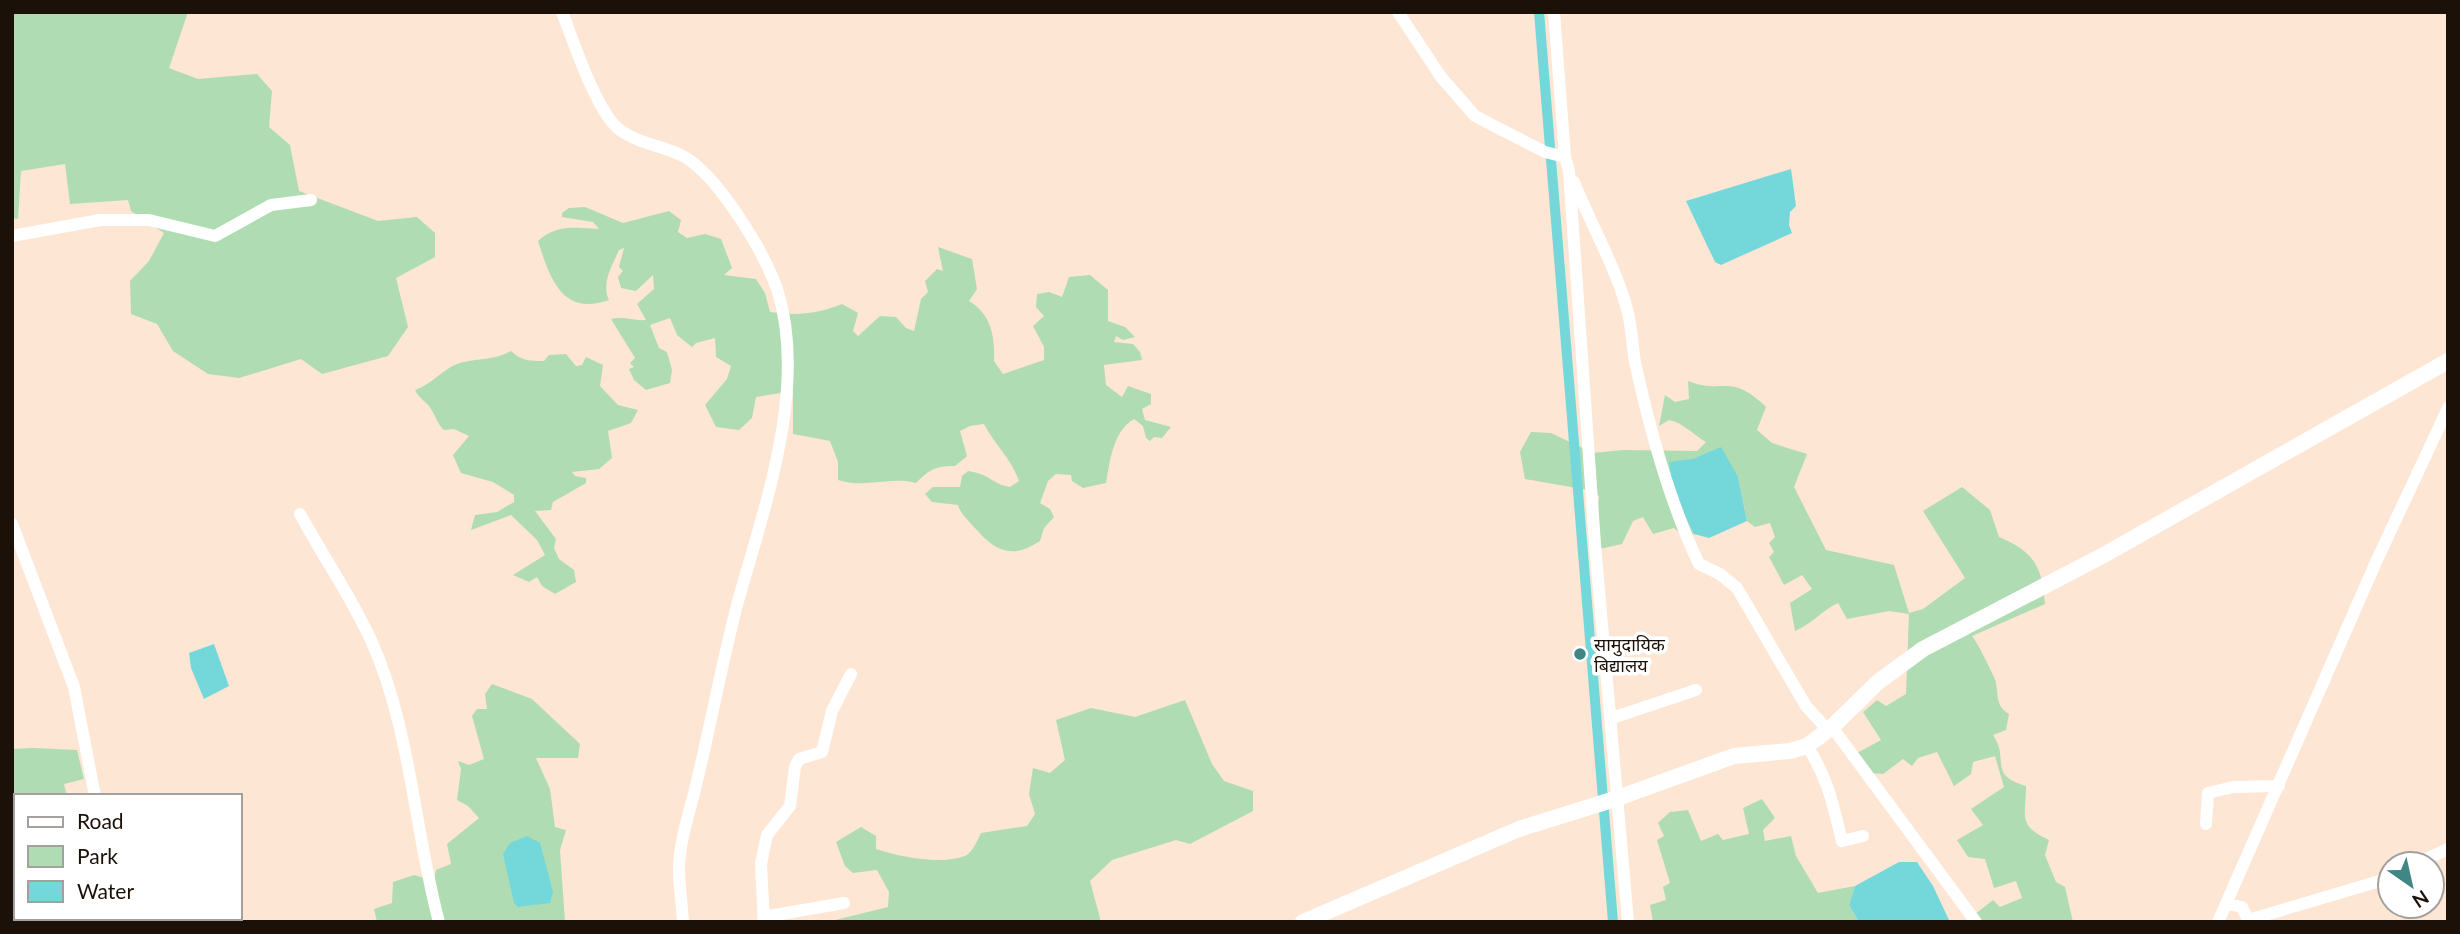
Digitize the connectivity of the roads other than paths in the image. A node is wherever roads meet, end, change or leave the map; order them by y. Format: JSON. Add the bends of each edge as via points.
{"nodes":[{"id":1,"x":562,"y":12,"type":"edge"},
{"id":2,"x":1398,"y":12,"type":"edge"},
{"id":3,"x":1554,"y":12,"type":"edge"},
{"id":4,"x":1556,"y":156,"type":"junction"},
{"id":5,"x":1569,"y":171,"type":"junction"},
{"id":6,"x":311,"y":200,"type":"dead end"},
{"id":7,"x":12,"y":236,"type":"edge"},
{"id":8,"x":2448,"y":361,"type":"edge"},
{"id":9,"x":2447,"y":414,"type":"edge"},
{"id":10,"x":300,"y":514,"type":"dead end"},
{"id":11,"x":12,"y":524,"type":"edge"},
{"id":12,"x":850,"y":674,"type":"dead end"},
{"id":13,"x":1696,"y":690,"type":"dead end"},
{"id":14,"x":1612,"y":718,"type":"junction"},
{"id":15,"x":1832,"y":727,"type":"junction"},
{"id":16,"x":1807,"y":746,"type":"junction"},
{"id":17,"x":2278,"y":786,"type":"junction"},
{"id":18,"x":94,"y":794,"type":"edge"},
{"id":19,"x":1609,"y":801,"type":"junction"},
{"id":20,"x":2206,"y":824,"type":"dead end"},
{"id":21,"x":1863,"y":836,"type":"dead end"},
{"id":22,"x":2376,"y":882,"type":"edge"},
{"id":23,"x":844,"y":903,"type":"dead end"},
{"id":24,"x":2228,"y":904,"type":"junction"},
{"id":25,"x":764,"y":920,"type":"edge"},
{"id":26,"x":439,"y":922,"type":"edge"},
{"id":27,"x":683,"y":922,"type":"edge"},
{"id":28,"x":1303,"y":922,"type":"edge"},
{"id":29,"x":1629,"y":922,"type":"edge"},
{"id":30,"x":1976,"y":922,"type":"edge"},
{"id":31,"x":2218,"y":922,"type":"edge"}],
"edges":[{"from":1,"to":27,"type":"street","via":[[606,114],[619,130],[684,157],[712,181],[772,277],[783,324],[782,436],[737,607],[679,866]]},
{"from":2,"to":4,"type":"street","via":[[1441,77],[1475,116]]},
{"from":3,"to":4,"type":"street"},
{"from":4,"to":5,"type":"street"},
{"from":5,"to":14,"type":"street"},
{"from":5,"to":15,"type":"street","via":[[1626,306],[1638,372],[1683,531],[1699,564],[1737,588],[1806,706],[1825,727]]},
{"from":6,"to":7,"type":"street","via":[[271,205],[215,236],[149,220],[100,220]]},
{"from":8,"to":15,"type":"main road","via":[[2102,556],[1923,649],[1878,682]]},
{"from":9,"to":17,"type":"street"},
{"from":10,"to":26,"type":"street","via":[[371,641],[403,738],[423,862]]},
{"from":11,"to":18,"type":"street","via":[[74,687]]},
{"from":12,"to":25,"type":"street","via":[[832,711],[822,752],[799,759],[790,806],[767,835],[761,864]]},
{"from":13,"to":14,"type":"street"},
{"from":14,"to":19,"type":"street"},
{"from":15,"to":16,"type":"main road"},
{"from":15,"to":30,"type":"street"},
{"from":16,"to":19,"type":"main road","via":[[1734,756]]},
{"from":16,"to":21,"type":"street","via":[[1830,786],[1842,841]]},
{"from":17,"to":20,"type":"street","via":[[2232,787],[2208,793]]},
{"from":17,"to":24,"type":"street"},
{"from":19,"to":28,"type":"main road","via":[[1520,829]]},
{"from":19,"to":29,"type":"street"},
{"from":22,"to":24,"type":"street","via":[[2248,920],[2242,907]]},
{"from":23,"to":25,"type":"street"},
{"from":24,"to":31,"type":"street"}]}
